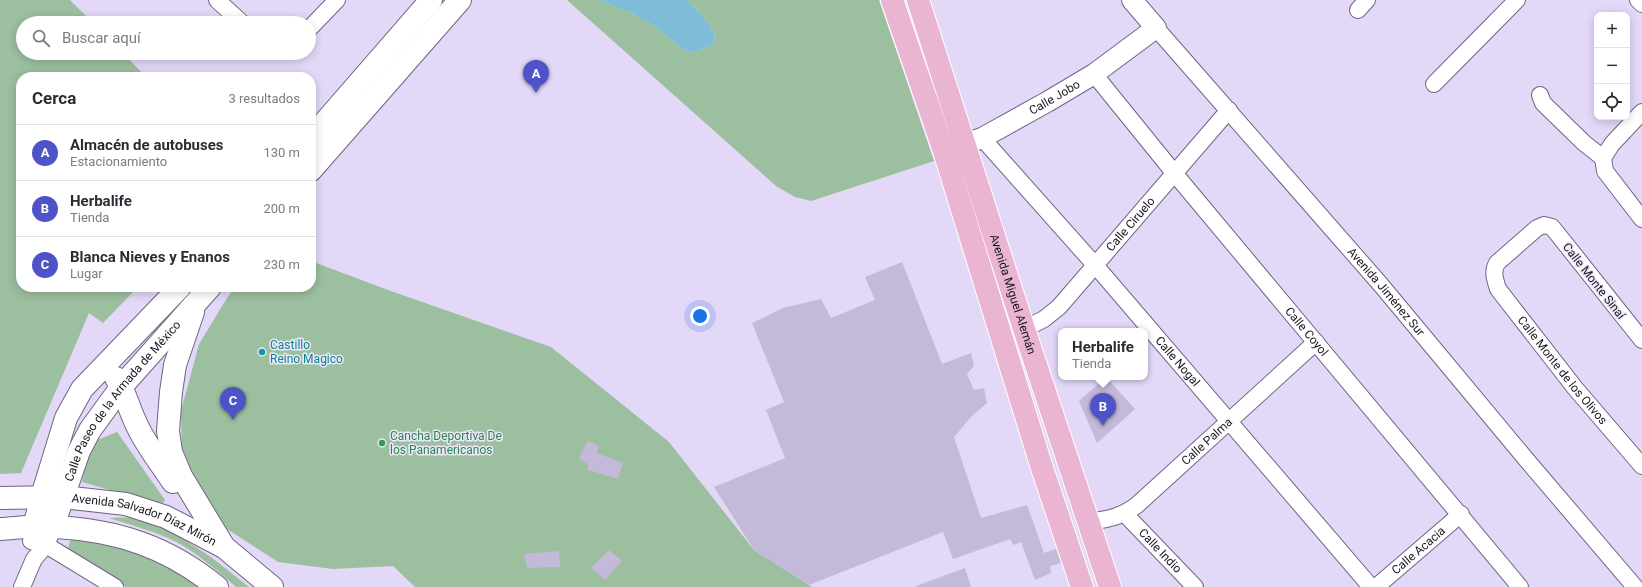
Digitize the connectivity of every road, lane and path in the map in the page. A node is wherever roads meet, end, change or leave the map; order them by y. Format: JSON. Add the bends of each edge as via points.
{"nodes":[{"id":1,"x":217,"y":0,"type":"edge"},
{"id":2,"x":338,"y":0,"type":"edge"},
{"id":3,"x":460,"y":0,"type":"edge"},
{"id":4,"x":892,"y":0,"type":"edge"},
{"id":5,"x":918,"y":0,"type":"edge"},
{"id":6,"x":1132,"y":0,"type":"edge"},
{"id":7,"x":1517,"y":0,"type":"edge"},
{"id":8,"x":1638,"y":0,"type":"edge"},
{"id":9,"x":422,"y":3,"type":"edge"},
{"id":10,"x":1642,"y":4,"type":"edge"},
{"id":11,"x":234,"y":16,"type":"edge"},
{"id":12,"x":316,"y":22,"type":"edge"},
{"id":13,"x":440,"y":22,"type":"junction"},
{"id":14,"x":1156,"y":28,"type":"junction"},
{"id":15,"x":1094,"y":74,"type":"junction"},
{"id":16,"x":1434,"y":84,"type":"dead end"},
{"id":17,"x":1540,"y":95,"type":"dead end"},
{"id":18,"x":1229,"y":110,"type":"junction"},
{"id":19,"x":1642,"y":112,"type":"edge"},
{"id":20,"x":316,"y":132,"type":"edge"},
{"id":21,"x":963,"y":145,"type":"junction"},
{"id":22,"x":1604,"y":158,"type":"junction"},
{"id":23,"x":316,"y":164,"type":"edge"},
{"id":24,"x":1175,"y":174,"type":"junction"},
{"id":25,"x":1642,"y":219,"type":"edge"},
{"id":26,"x":1544,"y":225,"type":"joint"},
{"id":27,"x":1095,"y":265,"type":"junction"},
{"id":28,"x":175,"y":292,"type":"edge"},
{"id":29,"x":203,"y":294,"type":"edge"},
{"id":30,"x":1024,"y":329,"type":"junction"},
{"id":31,"x":1642,"y":340,"type":"edge"},
{"id":32,"x":1316,"y":342,"type":"junction"},
{"id":33,"x":106,"y":364,"type":"junction"},
{"id":34,"x":122,"y":386,"type":"junction"},
{"id":35,"x":1230,"y":421,"type":"junction"},
{"id":36,"x":1642,"y":466,"type":"edge"},
{"id":37,"x":42,"y":496,"type":"junction"},
{"id":38,"x":63,"y":497,"type":"junction"},
{"id":39,"x":0,"y":498,"type":"edge"},
{"id":40,"x":1126,"y":514,"type":"junction"},
{"id":41,"x":1461,"y":514,"type":"junction"},
{"id":42,"x":206,"y":517,"type":"junction"},
{"id":43,"x":1089,"y":522,"type":"junction"},
{"id":44,"x":0,"y":529,"type":"edge"},
{"id":45,"x":41,"y":535,"type":"junction"},
{"id":46,"x":224,"y":547,"type":"junction"},
{"id":47,"x":22,"y":587,"type":"edge"},
{"id":48,"x":115,"y":587,"type":"edge"},
{"id":49,"x":217,"y":587,"type":"edge"},
{"id":50,"x":272,"y":587,"type":"edge"},
{"id":51,"x":1082,"y":587,"type":"edge"},
{"id":52,"x":1110,"y":587,"type":"edge"},
{"id":53,"x":1195,"y":587,"type":"edge"},
{"id":54,"x":1371,"y":587,"type":"edge"},
{"id":55,"x":1376,"y":587,"type":"edge"},
{"id":56,"x":1520,"y":587,"type":"edge"},
{"id":57,"x":1635,"y":587,"type":"edge"}],
"edges":[{"from":1,"to":11,"type":"street"},
{"from":2,"to":12,"type":"street"},
{"from":3,"to":13,"type":"main road"},
{"from":4,"to":21,"type":"main road","name":"Avenida Miguel Alemán"},
{"from":5,"to":21,"type":"main road","name":"Avenida Miguel Alemán"},
{"from":6,"to":14,"type":"street","name":"Avenida Jiménez Sur"},
{"from":7,"to":16,"type":"street"},
{"from":8,"to":10,"type":"street"},
{"from":9,"to":13,"type":"main road"},
{"from":9,"to":20,"type":"main road"},
{"from":13,"to":23,"type":"main road"},
{"from":14,"to":15,"type":"street","name":"Calle Jobo"},
{"from":14,"to":18,"type":"street","name":"Avenida Jiménez Sur"},
{"from":15,"to":21,"type":"street","name":"Calle Jobo"},
{"from":15,"to":24,"type":"street","name":"Calle Coyol"},
{"from":17,"to":22,"type":"street","via":[[1548,108],[1584,143]]},
{"from":18,"to":24,"type":"street","name":"Calle Ciruelo"},
{"from":18,"to":57,"type":"street","name":"Avenida Jiménez Sur","via":[[1382,285]]},
{"from":19,"to":22,"type":"street","via":[[1612,144]]},
{"from":21,"to":27,"type":"street","name":"Calle Nogal"},
{"from":21,"to":30,"type":"main road","name":"Avenida Miguel Alemán"},
{"from":21,"to":51,"type":"main road","name":"Avenida Miguel Alemán","via":[[1042,468]]},
{"from":22,"to":25,"type":"street","via":[[1605,171]]},
{"from":24,"to":27,"type":"street","name":"Calle Ciruelo"},
{"from":24,"to":32,"type":"street","name":"Calle Coyol"},
{"from":26,"to":31,"type":"street","name":"Calle Monte Sinaí","via":[[1552,227]]},
{"from":26,"to":36,"type":"street","name":"Calle Monte de los Olivos","via":[[1498,263],[1494,269],[1498,289],[1575,388]]},
{"from":27,"to":30,"type":"street","name":"Calle Ciruelo","via":[[1052,314]]},
{"from":27,"to":35,"type":"street","name":"Calle Nogal"},
{"from":28,"to":33,"type":"main road","name":"Calle Paseo de la Armada de México"},
{"from":29,"to":34,"type":"main road","name":"Calle Paseo de la Armada de México"},
{"from":29,"to":42,"type":"main road","via":[[175,365],[168,431],[171,452],[181,476]]},
{"from":30,"to":43,"type":"main road","name":"Avenida Miguel Alemán"},
{"from":32,"to":35,"type":"street","name":"Calle Palma"},
{"from":32,"to":41,"type":"street","name":"Calle Coyol"},
{"from":33,"to":34,"type":"main road"},
{"from":33,"to":37,"type":"main road","name":"Calle Paseo de la Armada de México","via":[[82,389],[66,418]]},
{"from":34,"to":38,"type":"main road","name":"Calle Paseo de la Armada de México","via":[[81,446]]},
{"from":34,"to":42,"type":"main road","via":[[134,421],[144,440],[190,505]]},
{"from":35,"to":40,"type":"street","name":"Calle Palma"},
{"from":35,"to":54,"type":"street","name":"Calle Nogal"},
{"from":37,"to":38,"type":"main road","name":"Avenida Salvador Díaz Mirón"},
{"from":37,"to":39,"type":"main road","name":"Avenida Salvador Díaz Mirón"},
{"from":37,"to":45,"type":"main road","name":"Calle Paseo de la Armada de México"},
{"from":38,"to":45,"type":"main road","name":"Calle Paseo de la Armada de México"},
{"from":38,"to":46,"type":"main road","name":"Avenida Salvador Díaz Mirón","via":[[126,504],[166,517]]},
{"from":40,"to":43,"type":"street","name":"Calle Palma"},
{"from":40,"to":53,"type":"street","name":"Calle Indio"},
{"from":41,"to":55,"type":"street","name":"Calle Acacia"},
{"from":41,"to":56,"type":"street","name":"Calle Coyol"},
{"from":42,"to":46,"type":"main road"},
{"from":43,"to":52,"type":"main road","name":"Avenida Miguel Alemán"},
{"from":44,"to":45,"type":"main road","name":"Avenida Salvador Díaz Mirón"},
{"from":45,"to":47,"type":"street"},
{"from":45,"to":48,"type":"street"},
{"from":45,"to":49,"type":"main road","name":"Avenida Salvador Díaz Mirón","via":[[100,531],[136,541],[165,552],[198,571]]},
{"from":46,"to":50,"type":"main road","name":"Avenida Salvador Díaz Mirón"}]}
